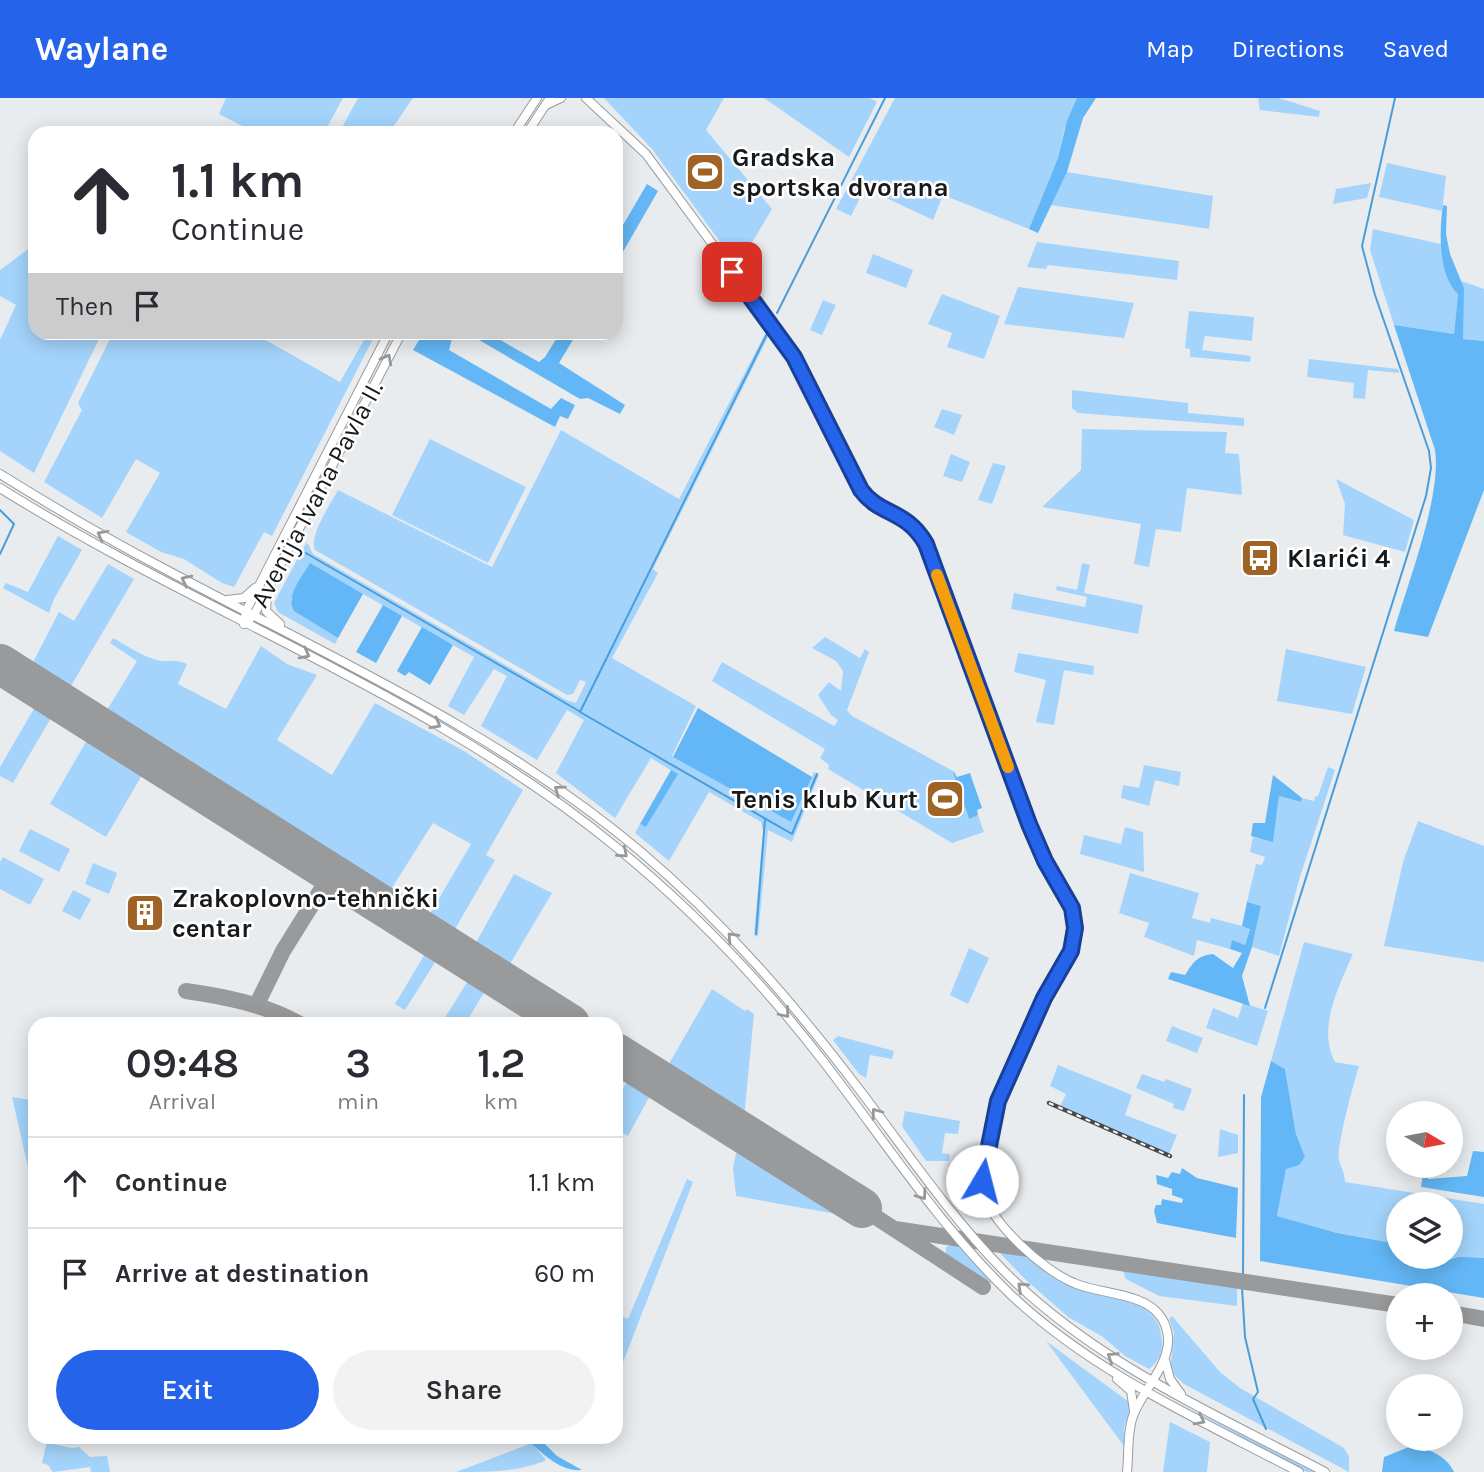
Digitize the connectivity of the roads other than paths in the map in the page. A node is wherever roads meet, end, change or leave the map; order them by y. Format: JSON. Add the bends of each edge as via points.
{"nodes":[{"id":1,"x":537,"y":98,"type":"edge"},
{"id":2,"x":550,"y":98,"type":"edge"},
{"id":3,"x":561,"y":98,"type":"edge"},
{"id":4,"x":585,"y":99,"type":"edge"},
{"id":5,"x":544,"y":107,"type":"junction"},
{"id":6,"x":519,"y":126,"type":"edge"},
{"id":7,"x":532,"y":126,"type":"edge"},
{"id":8,"x":615,"y":126,"type":"edge"},
{"id":9,"x":623,"y":133,"type":"edge"},
{"id":10,"x":385,"y":340,"type":"edge"},
{"id":11,"x":398,"y":340,"type":"edge"},
{"id":12,"x":0,"y":474,"type":"edge"},
{"id":13,"x":0,"y":488,"type":"edge"},
{"id":14,"x":268,"y":568,"type":"junction"},
{"id":15,"x":268,"y":588,"type":"junction"},
{"id":16,"x":220,"y":598,"type":"junction"},
{"id":17,"x":250,"y":613,"type":"junction"},
{"id":18,"x":244,"y":624,"type":"junction"},
{"id":19,"x":289,"y":634,"type":"junction"},
{"id":20,"x":1076,"y":1347,"type":"junction"},
{"id":21,"x":1164,"y":1358,"type":"junction"},
{"id":22,"x":1152,"y":1381,"type":"junction"},
{"id":23,"x":1146,"y":1391,"type":"junction"},
{"id":24,"x":1186,"y":1399,"type":"junction"},
{"id":25,"x":1133,"y":1416,"type":"junction"},
{"id":26,"x":1127,"y":1472,"type":"edge"},
{"id":27,"x":1299,"y":1472,"type":"edge"},
{"id":28,"x":1325,"y":1472,"type":"edge"}],
"edges":[{"from":1,"to":6,"type":"main road"},
{"from":2,"to":5,"type":"main road"},
{"from":3,"to":5,"type":"main road"},
{"from":4,"to":8,"type":"main road"},
{"from":5,"to":7,"type":"main road"},
{"from":9,"to":21,"type":"main road","via":[[646,154],[799,365],[861,490],[875,504],[909,521],[926,544],[1029,824],[1074,918],[1071,951],[1044,998],[996,1107],[982,1175],[986,1199],[1017,1241],[1050,1270],[1077,1285],[1135,1298],[1152,1308],[1168,1340]]},
{"from":10,"to":14,"type":"main road","name":"Avenija Ivana Pavla II."},
{"from":15,"to":11,"type":"main road","name":"Avenija Ivana Pavla II.","one_way":true},
{"from":16,"to":12,"type":"main road","one_way":true},
{"from":13,"to":18,"type":"main road"},
{"from":14,"to":16,"type":"main road","via":[[248,596],[235,601]]},
{"from":14,"to":17,"type":"main road","name":"Avenija Ivana Pavla II."},
{"from":15,"to":17,"type":"main road","name":"Avenija Ivana Pavla II."},
{"from":15,"to":19,"type":"main road","via":[[266,611]]},
{"from":16,"to":17,"type":"main road"},
{"from":17,"to":18,"type":"main road","name":"Avenija Ivana Pavla II."},
{"from":17,"to":19,"type":"main road"},
{"from":18,"to":20,"type":"main road","one_way":true,"via":[[411,710],[503,764],[654,879],[784,1012],[933,1210],[970,1252],[1013,1296]]},
{"from":22,"to":19,"type":"main road","one_way":true,"via":[[1052,1315],[975,1241],[793,1005],[726,930],[665,873],[514,758],[462,725]]},
{"from":20,"to":23,"type":"main road"},
{"from":20,"to":25,"type":"main road","via":[[1131,1391]]},
{"from":21,"to":22,"type":"main road"},
{"from":21,"to":24,"type":"main road","via":[[1170,1379]]},
{"from":22,"to":23,"type":"main road"},
{"from":22,"to":24,"type":"main road"},
{"from":23,"to":25,"type":"main road"},
{"from":23,"to":27,"type":"main road","one_way":true},
{"from":24,"to":28,"type":"main road"},
{"from":25,"to":26,"type":"main road"}]}
